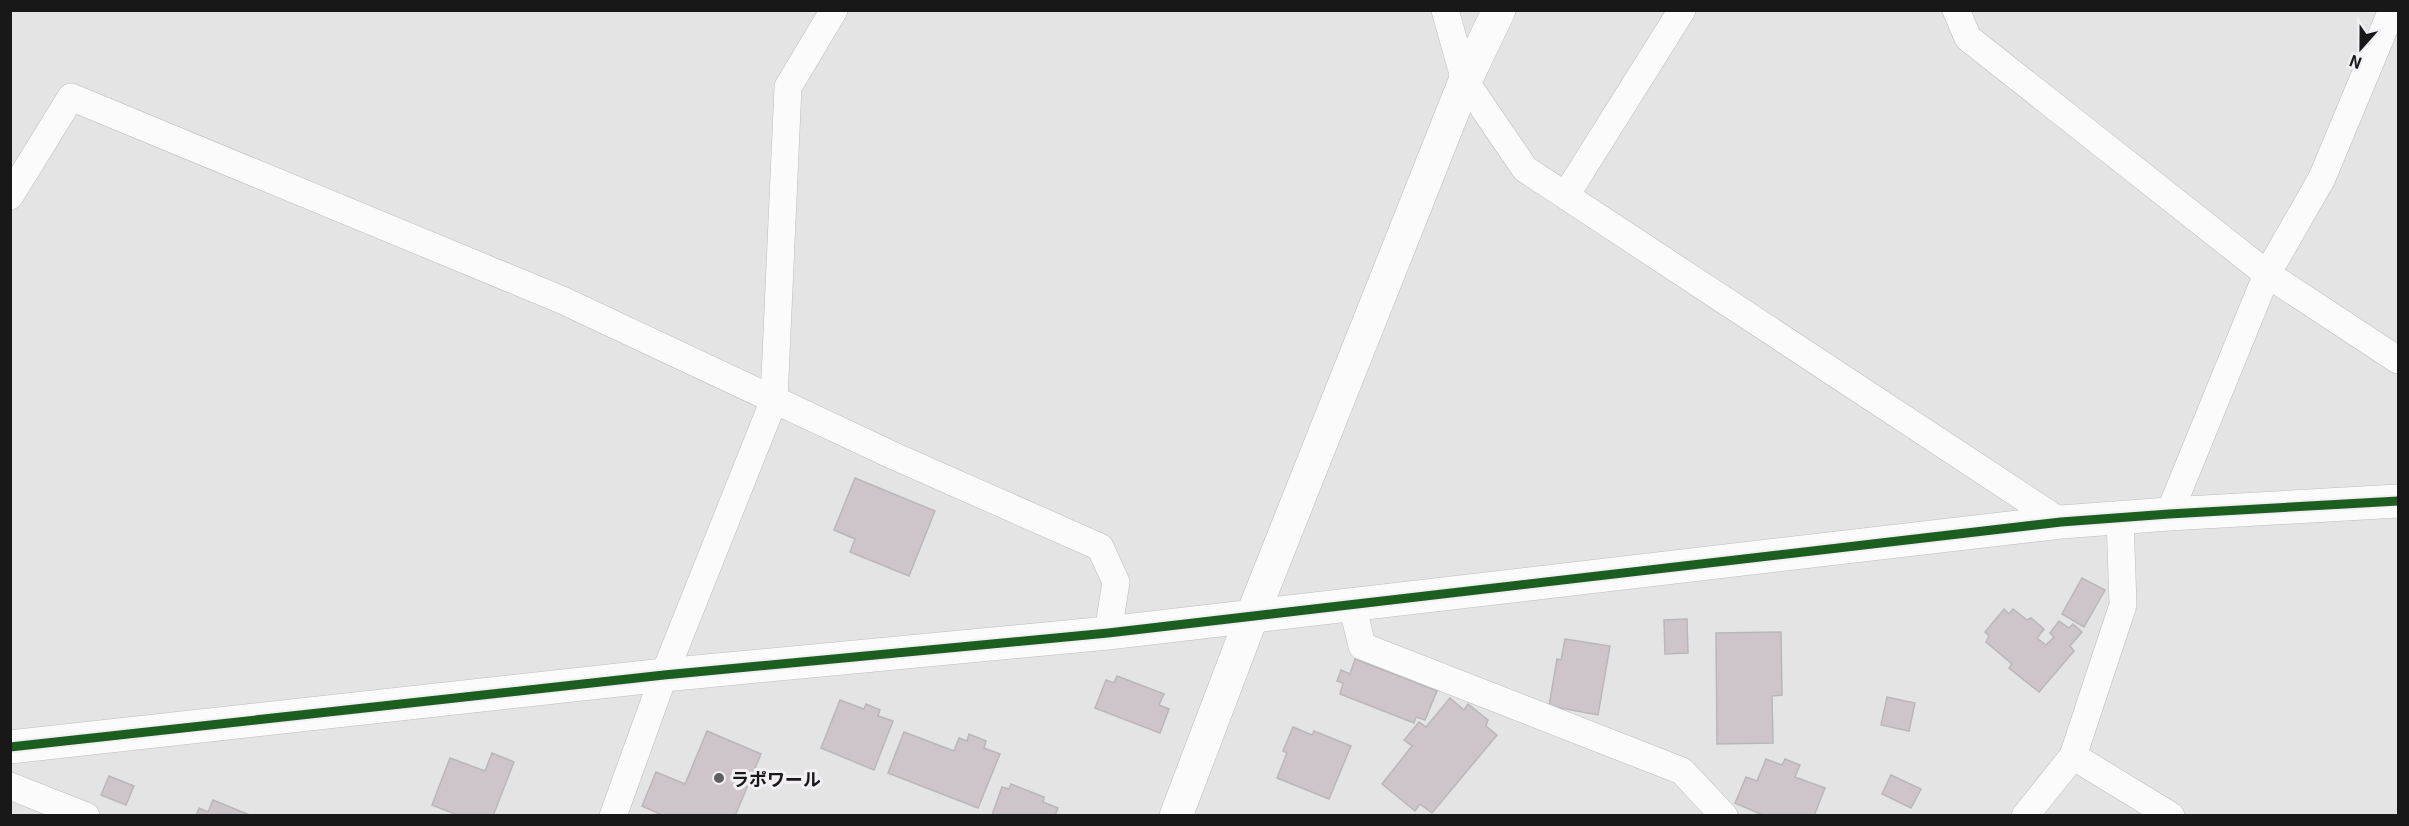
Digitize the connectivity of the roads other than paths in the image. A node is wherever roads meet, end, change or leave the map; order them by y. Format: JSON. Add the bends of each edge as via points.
{"nodes":[{"id":1,"x":834,"y":10,"type":"edge"},
{"id":2,"x":1445,"y":10,"type":"edge"},
{"id":3,"x":1499,"y":10,"type":"edge"},
{"id":4,"x":1682,"y":10,"type":"edge"},
{"id":5,"x":1956,"y":10,"type":"edge"},
{"id":6,"x":2392,"y":10,"type":"edge"},
{"id":7,"x":1465,"y":81,"type":"junction"},
{"id":8,"x":1566,"y":195,"type":"junction"},
{"id":9,"x":10,"y":196,"type":"edge"},
{"id":10,"x":2267,"y":274,"type":"junction"},
{"id":11,"x":2398,"y":360,"type":"edge"},
{"id":12,"x":774,"y":399,"type":"junction"},
{"id":13,"x":2398,"y":501,"type":"edge"},
{"id":14,"x":2169,"y":514,"type":"junction"},
{"id":15,"x":2120,"y":518,"type":"junction"},
{"id":16,"x":2061,"y":522,"type":"junction"},
{"id":17,"x":1352,"y":604,"type":"junction"},
{"id":18,"x":1252,"y":616,"type":"junction"},
{"id":19,"x":1108,"y":633,"type":"junction"},
{"id":20,"x":664,"y":675,"type":"junction"},
{"id":21,"x":10,"y":747,"type":"edge"},
{"id":22,"x":2073,"y":756,"type":"junction"},
{"id":23,"x":10,"y":786,"type":"edge"},
{"id":24,"x":86,"y":816,"type":"edge"},
{"id":25,"x":613,"y":816,"type":"edge"},
{"id":26,"x":1176,"y":816,"type":"edge"},
{"id":27,"x":1724,"y":816,"type":"edge"},
{"id":28,"x":2025,"y":816,"type":"edge"},
{"id":29,"x":2171,"y":816,"type":"edge"}],
"edges":[{"from":1,"to":12,"type":"street","via":[[788,87]]},
{"from":2,"to":7,"type":"street"},
{"from":3,"to":7,"type":"street"},
{"from":4,"to":8,"type":"street"},
{"from":5,"to":10,"type":"street","via":[[1968,38]]},
{"from":6,"to":10,"type":"street","via":[[2322,178]]},
{"from":7,"to":8,"type":"street","via":[[1525,169]]},
{"from":7,"to":18,"type":"street"},
{"from":8,"to":16,"type":"street"},
{"from":9,"to":12,"type":"street","via":[[71,97],[562,300]]},
{"from":10,"to":11,"type":"street"},
{"from":10,"to":14,"type":"street"},
{"from":12,"to":19,"type":"street","via":[[1100,547],[1116,582]]},
{"from":12,"to":20,"type":"street"},
{"from":13,"to":14,"type":"street"},
{"from":14,"to":15,"type":"street"},
{"from":15,"to":16,"type":"street"},
{"from":15,"to":22,"type":"street","via":[[2123,605]]},
{"from":16,"to":17,"type":"street"},
{"from":17,"to":18,"type":"street"},
{"from":17,"to":27,"type":"street","via":[[1362,646],[1682,771]]},
{"from":18,"to":19,"type":"street"},
{"from":18,"to":26,"type":"street"},
{"from":19,"to":20,"type":"street"},
{"from":20,"to":21,"type":"street"},
{"from":20,"to":25,"type":"street"},
{"from":22,"to":28,"type":"street"},
{"from":22,"to":29,"type":"street"},
{"from":23,"to":24,"type":"street"}]}
